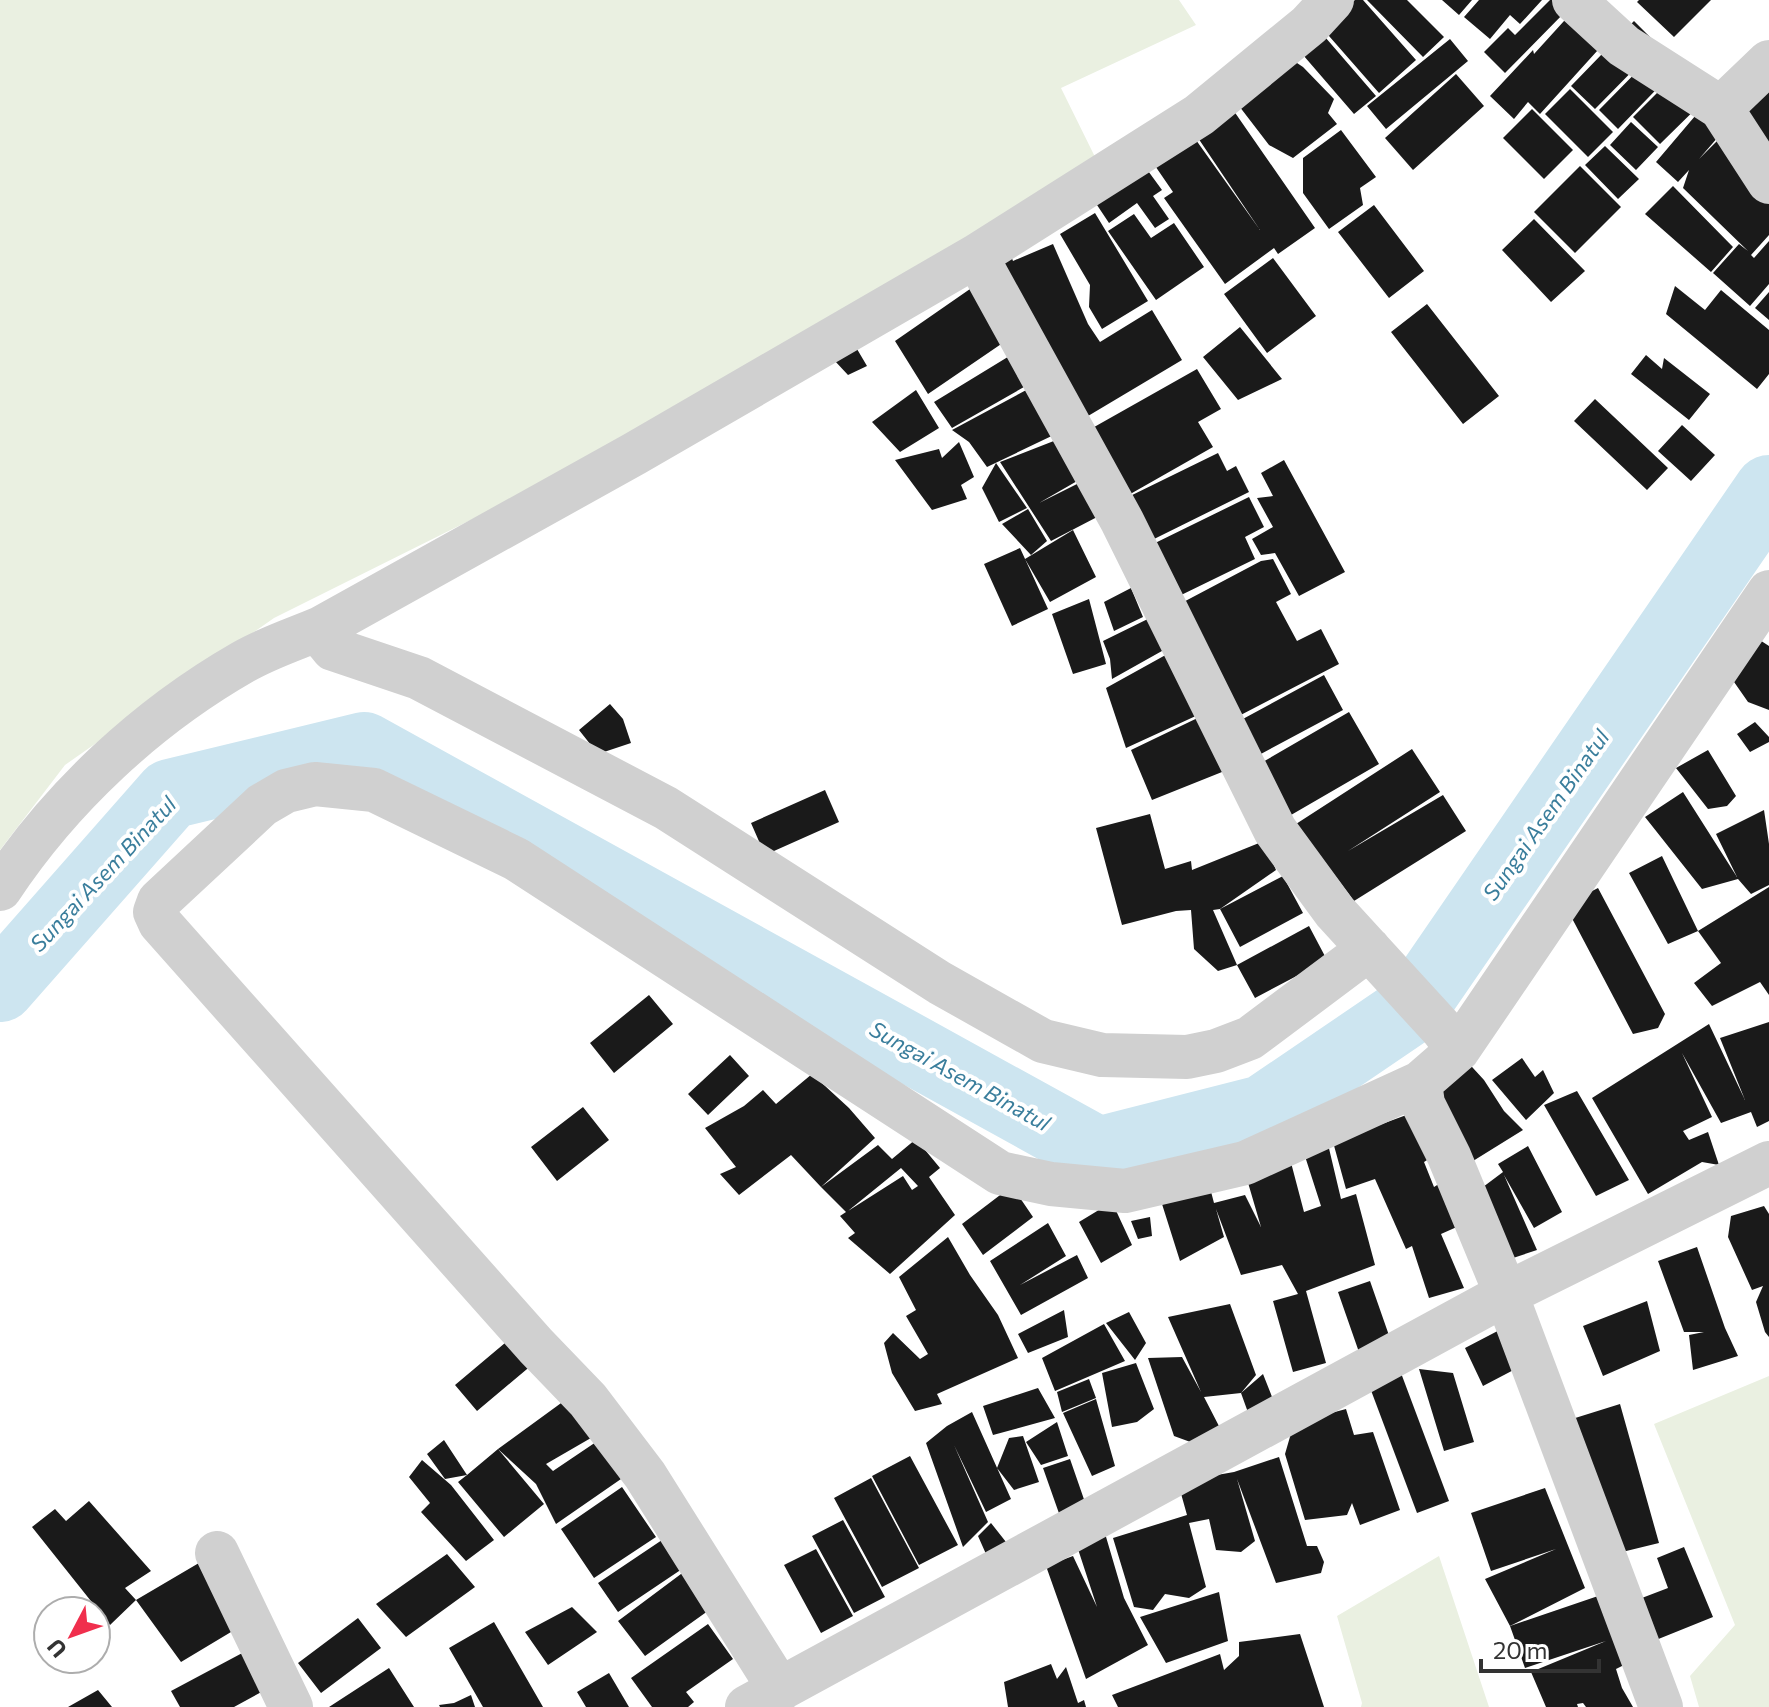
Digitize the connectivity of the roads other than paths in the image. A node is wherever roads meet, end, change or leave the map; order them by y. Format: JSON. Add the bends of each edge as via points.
{"nodes":[{"id":1,"x":1332,"y":0,"type":"edge"},
{"id":2,"x":1574,"y":0,"type":"edge"},
{"id":3,"x":1769,"y":62,"type":"edge"},
{"id":4,"x":1721,"y":108,"type":"junction"},
{"id":5,"x":1769,"y":182,"type":"edge"},
{"id":6,"x":976,"y":256,"type":"junction"},
{"id":7,"x":1769,"y":592,"type":"edge"},
{"id":8,"x":321,"y":628,"type":"junction"},
{"id":9,"x":0,"y":889,"type":"edge"},
{"id":10,"x":1372,"y":952,"type":"junction"},
{"id":11,"x":1450,"y":1040,"type":"junction"},
{"id":12,"x":1420,"y":1083,"type":"junction"},
{"id":13,"x":1769,"y":1163,"type":"edge"},
{"id":14,"x":1506,"y":1294,"type":"junction"},
{"id":15,"x":217,"y":1553,"type":"dead end"},
{"id":16,"x":763,"y":1698,"type":"edge"},
{"id":17,"x":291,"y":1707,"type":"edge"},
{"id":18,"x":1661,"y":1707,"type":"edge"}],
"edges":[{"from":1,"to":6,"type":"street","via":[[1199,115]]},
{"from":2,"to":4,"type":"street","via":[[1624,46]]},
{"from":3,"to":4,"type":"street"},
{"from":4,"to":5,"type":"street"},
{"from":6,"to":8,"type":"street"},
{"from":6,"to":10,"type":"street","via":[[1122,521],[1275,830],[1335,912]]},
{"from":7,"to":11,"type":"street"},
{"from":8,"to":9,"type":"street","via":[[245,661],[125,748],[59,809]]},
{"from":8,"to":10,"type":"street","via":[[333,649],[419,678],[666,808],[940,983],[1043,1041],[1102,1055],[1187,1057],[1216,1051],[1250,1038]]},
{"from":10,"to":11,"type":"street"},
{"from":11,"to":12,"type":"street"},
{"from":12,"to":14,"type":"street","via":[[1423,1104]]},
{"from":12,"to":16,"type":"street","via":[[1245,1163],[1125,1191],[1051,1184],[1000,1173],[516,859],[374,790],[315,784],[286,791],[218,843],[159,901],[155,912],[160,923],[588,1400],[645,1475]]},
{"from":13,"to":14,"type":"street"},
{"from":14,"to":16,"type":"street"},
{"from":14,"to":18,"type":"street"},
{"from":15,"to":17,"type":"street"}]}
